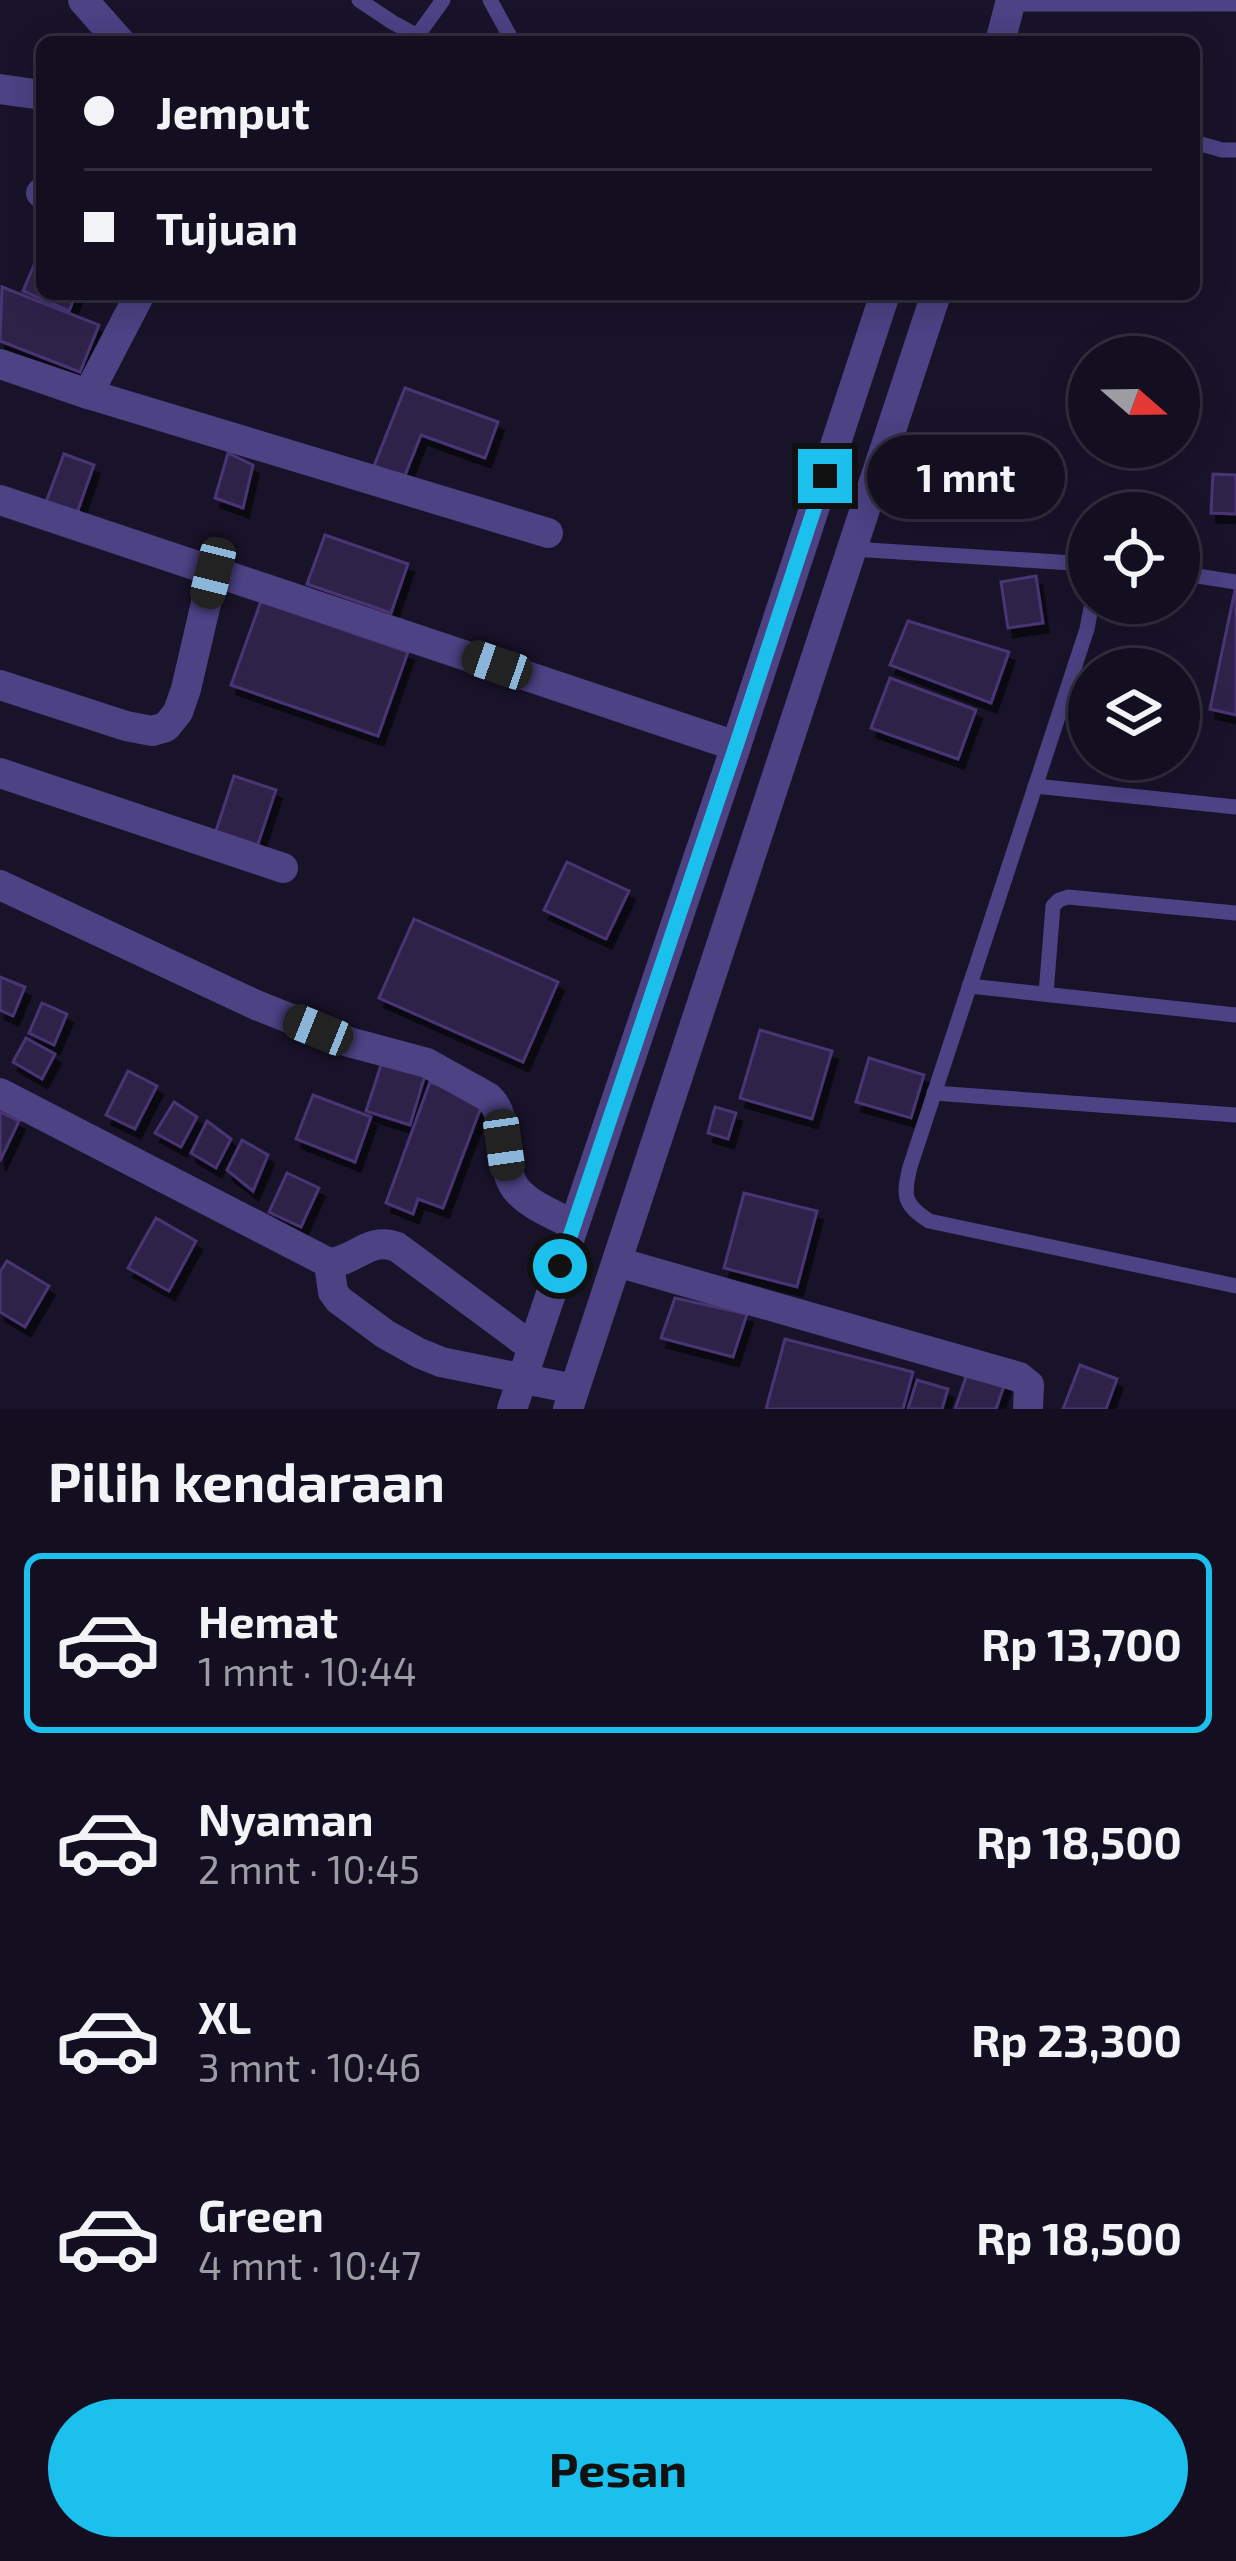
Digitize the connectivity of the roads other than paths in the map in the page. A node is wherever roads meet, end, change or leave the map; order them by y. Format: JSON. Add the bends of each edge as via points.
{"nodes":[{"id":1,"x":83,"y":0,"type":"edge"},
{"id":2,"x":359,"y":0,"type":"edge"},
{"id":3,"x":442,"y":0,"type":"edge"},
{"id":4,"x":490,"y":0,"type":"edge"},
{"id":5,"x":1011,"y":2,"type":"edge"},
{"id":6,"x":1236,"y":4,"type":"edge"},
{"id":7,"x":115,"y":36,"type":"edge"},
{"id":8,"x":418,"y":36,"type":"edge"},
{"id":9,"x":424,"y":36,"type":"edge"},
{"id":10,"x":510,"y":36,"type":"edge"},
{"id":11,"x":1002,"y":36,"type":"edge"},
{"id":12,"x":0,"y":89,"type":"edge"},
{"id":13,"x":36,"y":94,"type":"edge"},
{"id":14,"x":1200,"y":144,"type":"edge"},
{"id":15,"x":1236,"y":150,"type":"edge"},
{"id":16,"x":137,"y":300,"type":"edge"},
{"id":17,"x":882,"y":300,"type":"edge"},
{"id":18,"x":934,"y":300,"type":"edge"},
{"id":19,"x":0,"y":364,"type":"edge"},
{"id":20,"x":88,"y":394,"type":"junction"},
{"id":21,"x":0,"y":500,"type":"edge"},
{"id":22,"x":548,"y":533,"type":"dead end"},
{"id":23,"x":852,"y":549,"type":"junction"},
{"id":24,"x":1068,"y":563,"type":"edge"},
{"id":25,"x":213,"y":573,"type":"junction"},
{"id":26,"x":1200,"y":576,"type":"edge"},
{"id":27,"x":1236,"y":582,"type":"edge"},
{"id":28,"x":1088,"y":624,"type":"edge"},
{"id":29,"x":0,"y":685,"type":"edge"},
{"id":30,"x":736,"y":746,"type":"junction"},
{"id":31,"x":0,"y":773,"type":"edge"},
{"id":32,"x":1035,"y":786,"type":"junction"},
{"id":33,"x":1236,"y":807,"type":"edge"},
{"id":34,"x":283,"y":868,"type":"dead end"},
{"id":35,"x":0,"y":885,"type":"edge"},
{"id":36,"x":1236,"y":914,"type":"edge"},
{"id":37,"x":969,"y":986,"type":"junction"},
{"id":38,"x":1046,"y":994,"type":"junction"},
{"id":39,"x":1236,"y":1016,"type":"edge"},
{"id":40,"x":0,"y":1093,"type":"edge"},
{"id":41,"x":934,"y":1093,"type":"junction"},
{"id":42,"x":1236,"y":1115,"type":"edge"},
{"id":43,"x":574,"y":1225,"type":"junction"},
{"id":44,"x":617,"y":1262,"type":"junction"},
{"id":45,"x":329,"y":1263,"type":"junction"},
{"id":46,"x":1236,"y":1286,"type":"edge"},
{"id":47,"x":532,"y":1347,"type":"junction"},
{"id":48,"x":523,"y":1378,"type":"junction"},
{"id":49,"x":571,"y":1399,"type":"edge"},
{"id":50,"x":512,"y":1409,"type":"edge"},
{"id":51,"x":1028,"y":1409,"type":"edge"}],
"edges":[{"from":1,"to":7,"type":"street"},
{"from":2,"to":8,"type":"lane"},
{"from":3,"to":9,"type":"lane"},
{"from":4,"to":10,"type":"lane"},
{"from":5,"to":6,"type":"lane"},
{"from":5,"to":11,"type":"street"},
{"from":12,"to":13,"type":"street"},
{"from":14,"to":15,"type":"lane"},
{"from":16,"to":20,"type":"street"},
{"from":17,"to":30,"type":"street"},
{"from":18,"to":23,"type":"street"},
{"from":19,"to":20,"type":"street"},
{"from":20,"to":22,"type":"street"},
{"from":21,"to":25,"type":"street"},
{"from":23,"to":24,"type":"lane"},
{"from":23,"to":44,"type":"street"},
{"from":25,"to":29,"type":"street","via":[[186,689],[166,727],[126,726]]},
{"from":25,"to":30,"type":"street"},
{"from":26,"to":27,"type":"lane"},
{"from":28,"to":32,"type":"lane"},
{"from":30,"to":43,"type":"street"},
{"from":31,"to":34,"type":"street"},
{"from":32,"to":33,"type":"lane"},
{"from":32,"to":37,"type":"lane"},
{"from":35,"to":43,"type":"street","via":[[256,1005],[427,1063],[488,1097],[500,1117],[513,1184]]},
{"from":36,"to":38,"type":"lane","via":[[1059,900]]},
{"from":37,"to":38,"type":"lane"},
{"from":37,"to":41,"type":"lane"},
{"from":38,"to":39,"type":"lane"},
{"from":40,"to":45,"type":"street"},
{"from":41,"to":42,"type":"lane"},
{"from":41,"to":46,"type":"lane","via":[[905,1188],[913,1210],[929,1221]]},
{"from":43,"to":47,"type":"street"},
{"from":44,"to":49,"type":"street"},
{"from":44,"to":51,"type":"street","via":[[1019,1377],[1029,1384]]},
{"from":45,"to":47,"type":"street","via":[[371,1244],[392,1245]]},
{"from":45,"to":48,"type":"street","via":[[339,1300],[385,1334],[432,1359]]},
{"from":47,"to":48,"type":"street"},
{"from":48,"to":49,"type":"street"},
{"from":48,"to":50,"type":"street"}]}
